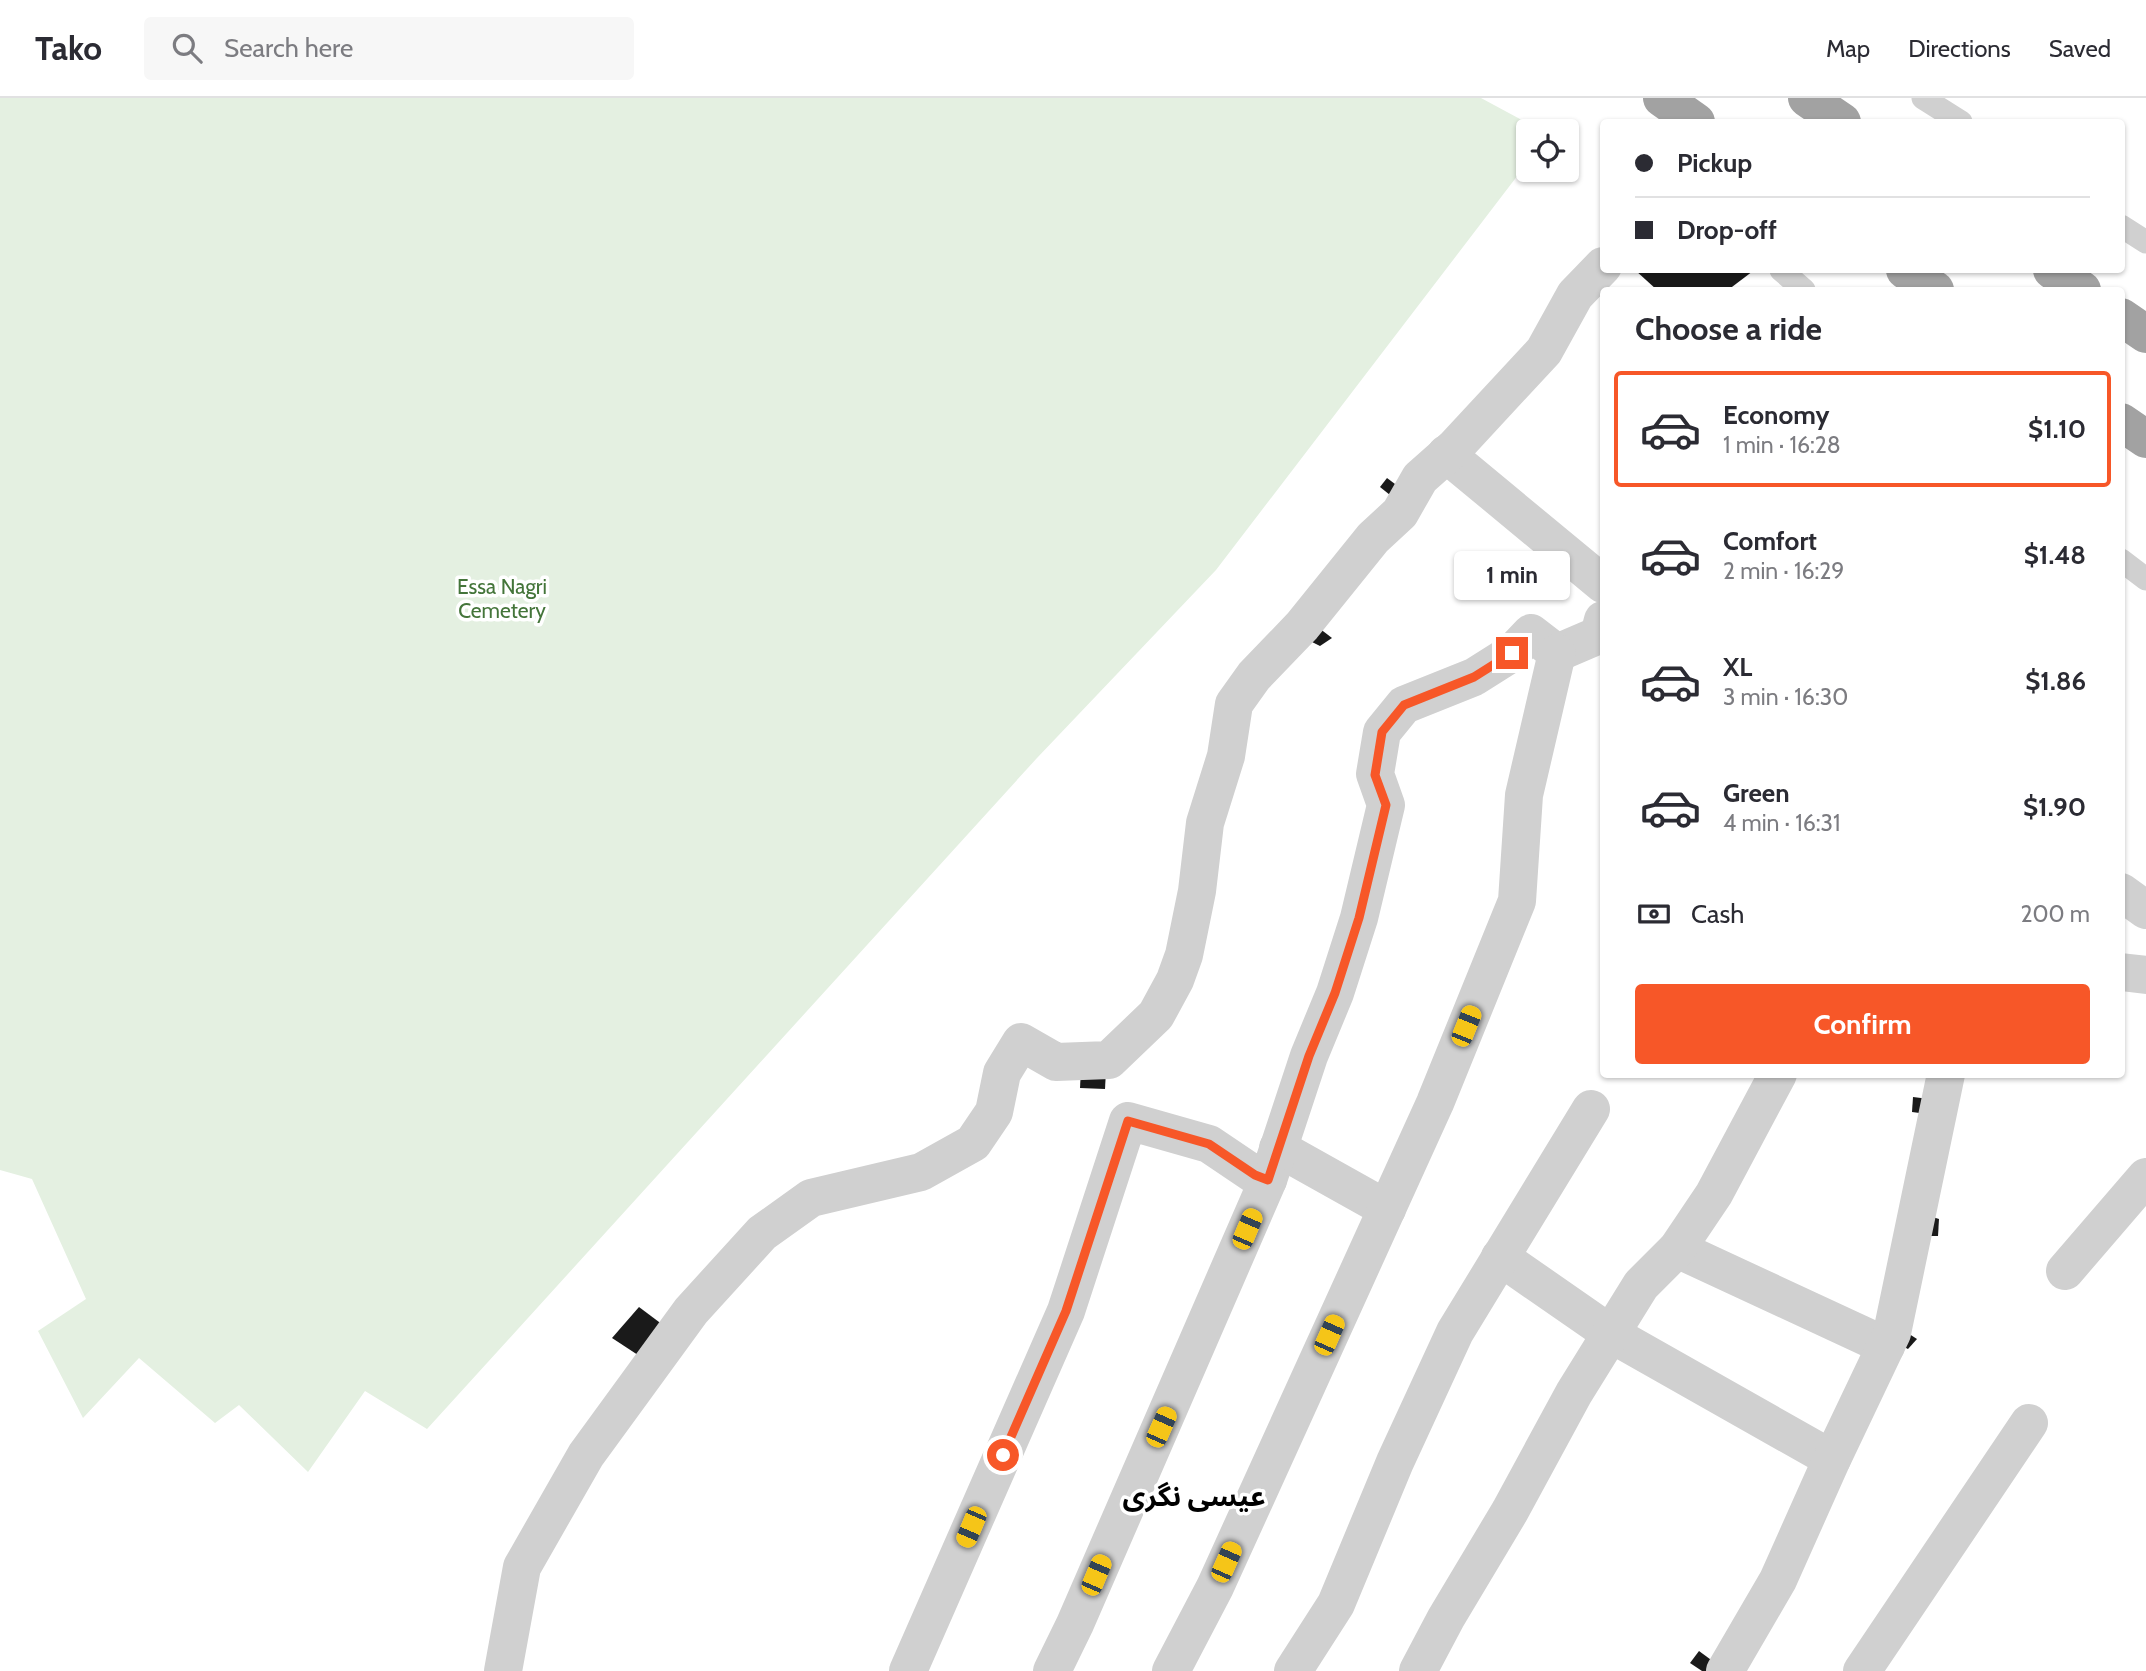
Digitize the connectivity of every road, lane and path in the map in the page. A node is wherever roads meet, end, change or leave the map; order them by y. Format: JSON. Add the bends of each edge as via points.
{"nodes":[{"id":1,"x":1662,"y":98,"type":"edge"},
{"id":2,"x":1807,"y":98,"type":"edge"},
{"id":3,"x":1923,"y":98,"type":"edge"},
{"id":4,"x":1692,"y":119,"type":"edge"},
{"id":5,"x":1838,"y":119,"type":"edge"},
{"id":6,"x":1956,"y":119,"type":"edge"},
{"id":7,"x":2125,"y":229,"type":"edge"},
{"id":8,"x":2146,"y":242,"type":"edge"},
{"id":9,"x":1600,"y":269,"type":"edge"},
{"id":10,"x":1784,"y":273,"type":"edge"},
{"id":11,"x":1910,"y":273,"type":"edge"},
{"id":12,"x":2056,"y":273,"type":"edge"},
{"id":13,"x":1801,"y":287,"type":"edge"},
{"id":14,"x":1930,"y":287,"type":"edge"},
{"id":15,"x":2078,"y":287,"type":"edge"},
{"id":16,"x":2125,"y":320,"type":"edge"},
{"id":17,"x":2146,"y":334,"type":"edge"},
{"id":18,"x":2125,"y":425,"type":"edge"},
{"id":19,"x":2146,"y":439,"type":"edge"},
{"id":20,"x":1447,"y":454,"type":"junction"},
{"id":21,"x":2125,"y":563,"type":"edge"},
{"id":22,"x":2146,"y":579,"type":"edge"},
{"id":23,"x":1600,"y":582,"type":"edge"},
{"id":24,"x":1586,"y":646,"type":"edge"},
{"id":25,"x":2125,"y":895,"type":"edge"},
{"id":26,"x":2146,"y":910,"type":"edge"},
{"id":27,"x":2125,"y":972,"type":"edge"},
{"id":28,"x":2146,"y":975,"type":"edge"},
{"id":29,"x":1776,"y":1078,"type":"edge"},
{"id":30,"x":1945,"y":1078,"type":"edge"},
{"id":31,"x":1591,"y":1109,"type":"dead end"},
{"id":32,"x":1273,"y":1164,"type":"junction"},
{"id":33,"x":2146,"y":1177,"type":"edge"},
{"id":34,"x":1387,"y":1209,"type":"junction"},
{"id":35,"x":1677,"y":1249,"type":"junction"},
{"id":36,"x":1500,"y":1257,"type":"junction"},
{"id":37,"x":2065,"y":1271,"type":"dead end"},
{"id":38,"x":1611,"y":1334,"type":"junction"},
{"id":39,"x":1886,"y":1346,"type":"junction"},
{"id":40,"x":2029,"y":1423,"type":"dead end"},
{"id":41,"x":1832,"y":1459,"type":"junction"},
{"id":42,"x":503,"y":1671,"type":"edge"},
{"id":43,"x":908,"y":1671,"type":"edge"},
{"id":44,"x":1052,"y":1671,"type":"edge"},
{"id":45,"x":1171,"y":1671,"type":"edge"},
{"id":46,"x":1293,"y":1671,"type":"edge"},
{"id":47,"x":1418,"y":1671,"type":"edge"},
{"id":48,"x":1725,"y":1671,"type":"edge"},
{"id":49,"x":1862,"y":1671,"type":"edge"}],
"edges":[{"from":1,"to":4,"type":"highway"},
{"from":2,"to":5,"type":"highway"},
{"from":3,"to":6,"type":"lane"},
{"from":7,"to":8,"type":"lane"},
{"from":9,"to":20,"type":"street","via":[[1575,295],[1544,351]]},
{"from":10,"to":13,"type":"lane"},
{"from":11,"to":14,"type":"highway"},
{"from":12,"to":15,"type":"highway"},
{"from":16,"to":17,"type":"highway"},
{"from":18,"to":19,"type":"highway"},
{"from":20,"to":23,"type":"street"},
{"from":20,"to":42,"type":"street","via":[[1420,478],[1400,513],[1373,538],[1234,704],[1226,756],[1205,823],[1184,955],[1156,1015],[1109,1060],[1056,1062],[1021,1042],[1002,1073],[993,1112],[973,1143],[921,1172],[811,1198],[762,1233],[691,1311],[586,1455],[522,1567]]},
{"from":21,"to":22,"type":"lane"},
{"from":24,"to":32,"type":"street","via":[[1531,633],[1512,653],[1474,677],[1404,705],[1382,732],[1375,775],[1386,805],[1359,918]]},
{"from":24,"to":34,"type":"street","via":[[1524,795],[1517,901]]},
{"from":25,"to":26,"type":"street"},
{"from":27,"to":28,"type":"street"},
{"from":29,"to":35,"type":"street","via":[[1714,1194]]},
{"from":30,"to":39,"type":"street"},
{"from":31,"to":36,"type":"street"},
{"from":32,"to":34,"type":"street"},
{"from":32,"to":43,"type":"street","via":[[1255,1175],[1209,1144],[1128,1121],[1066,1311]]},
{"from":32,"to":44,"type":"street"},
{"from":33,"to":37,"type":"street"},
{"from":34,"to":45,"type":"street","via":[[1215,1587]]},
{"from":35,"to":38,"type":"street","via":[[1641,1285]]},
{"from":35,"to":39,"type":"street"},
{"from":36,"to":38,"type":"street"},
{"from":36,"to":46,"type":"street","via":[[1455,1332],[1336,1604]]},
{"from":38,"to":41,"type":"street"},
{"from":38,"to":47,"type":"street"},
{"from":39,"to":41,"type":"street"},
{"from":40,"to":49,"type":"street"},
{"from":41,"to":48,"type":"street","via":[[1778,1580]]}]}
